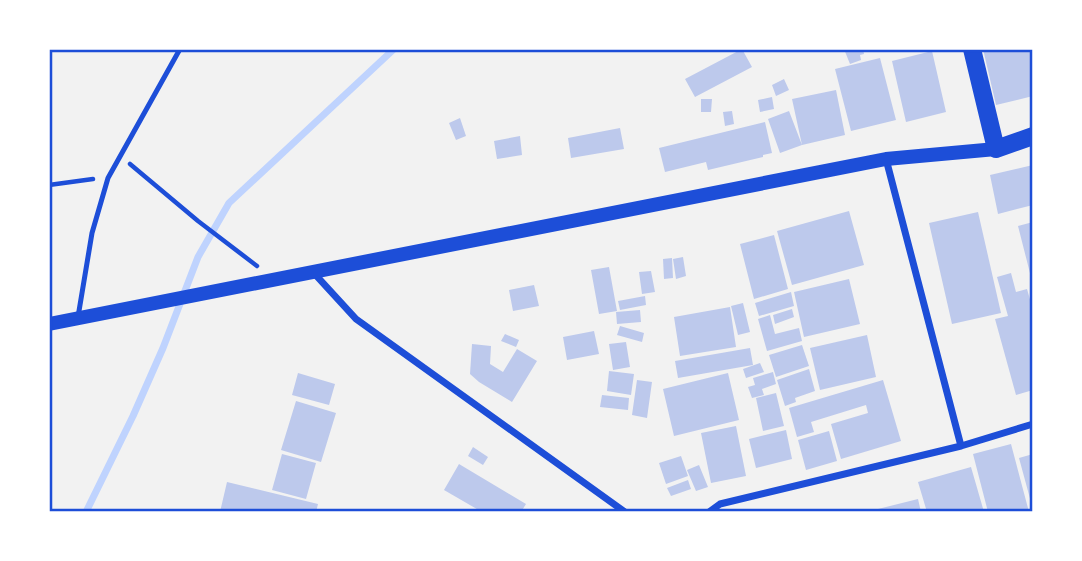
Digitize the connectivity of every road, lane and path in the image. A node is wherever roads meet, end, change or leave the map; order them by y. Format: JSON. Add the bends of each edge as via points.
{"nodes":[{"id":1,"x":180,"y":49,"type":"edge"},
{"id":2,"x":972,"y":49,"type":"edge"},
{"id":3,"x":1033,"y":136,"type":"edge"},
{"id":4,"x":996,"y":149,"type":"junction"},
{"id":5,"x":121,"y":156,"type":"junction"},
{"id":6,"x":886,"y":159,"type":"junction"},
{"id":7,"x":108,"y":178,"type":"junction"},
{"id":8,"x":49,"y":185,"type":"edge"},
{"id":9,"x":312,"y":271,"type":"junction"},
{"id":10,"x":274,"y":279,"type":"junction"},
{"id":11,"x":78,"y":317,"type":"junction"},
{"id":12,"x":49,"y":324,"type":"edge"},
{"id":13,"x":1033,"y":424,"type":"edge"},
{"id":14,"x":961,"y":446,"type":"junction"},
{"id":15,"x":625,"y":512,"type":"edge"},
{"id":16,"x":709,"y":512,"type":"edge"}],
"edges":[{"from":1,"to":5,"type":"lane"},
{"from":2,"to":4,"type":"highway"},
{"from":3,"to":4,"type":"highway"},
{"from":4,"to":6,"type":"main road"},
{"from":5,"to":7,"type":"lane"},
{"from":5,"to":10,"type":"path"},
{"from":6,"to":9,"type":"main road"},
{"from":6,"to":14,"type":"street"},
{"from":7,"to":8,"type":"path"},
{"from":7,"to":11,"type":"lane","via":[[92,233]]},
{"from":9,"to":10,"type":"main road"},
{"from":9,"to":15,"type":"street","via":[[356,319]]},
{"from":10,"to":11,"type":"main road"},
{"from":11,"to":12,"type":"main road"},
{"from":13,"to":14,"type":"street"},
{"from":14,"to":16,"type":"street","via":[[720,504]]}]}
